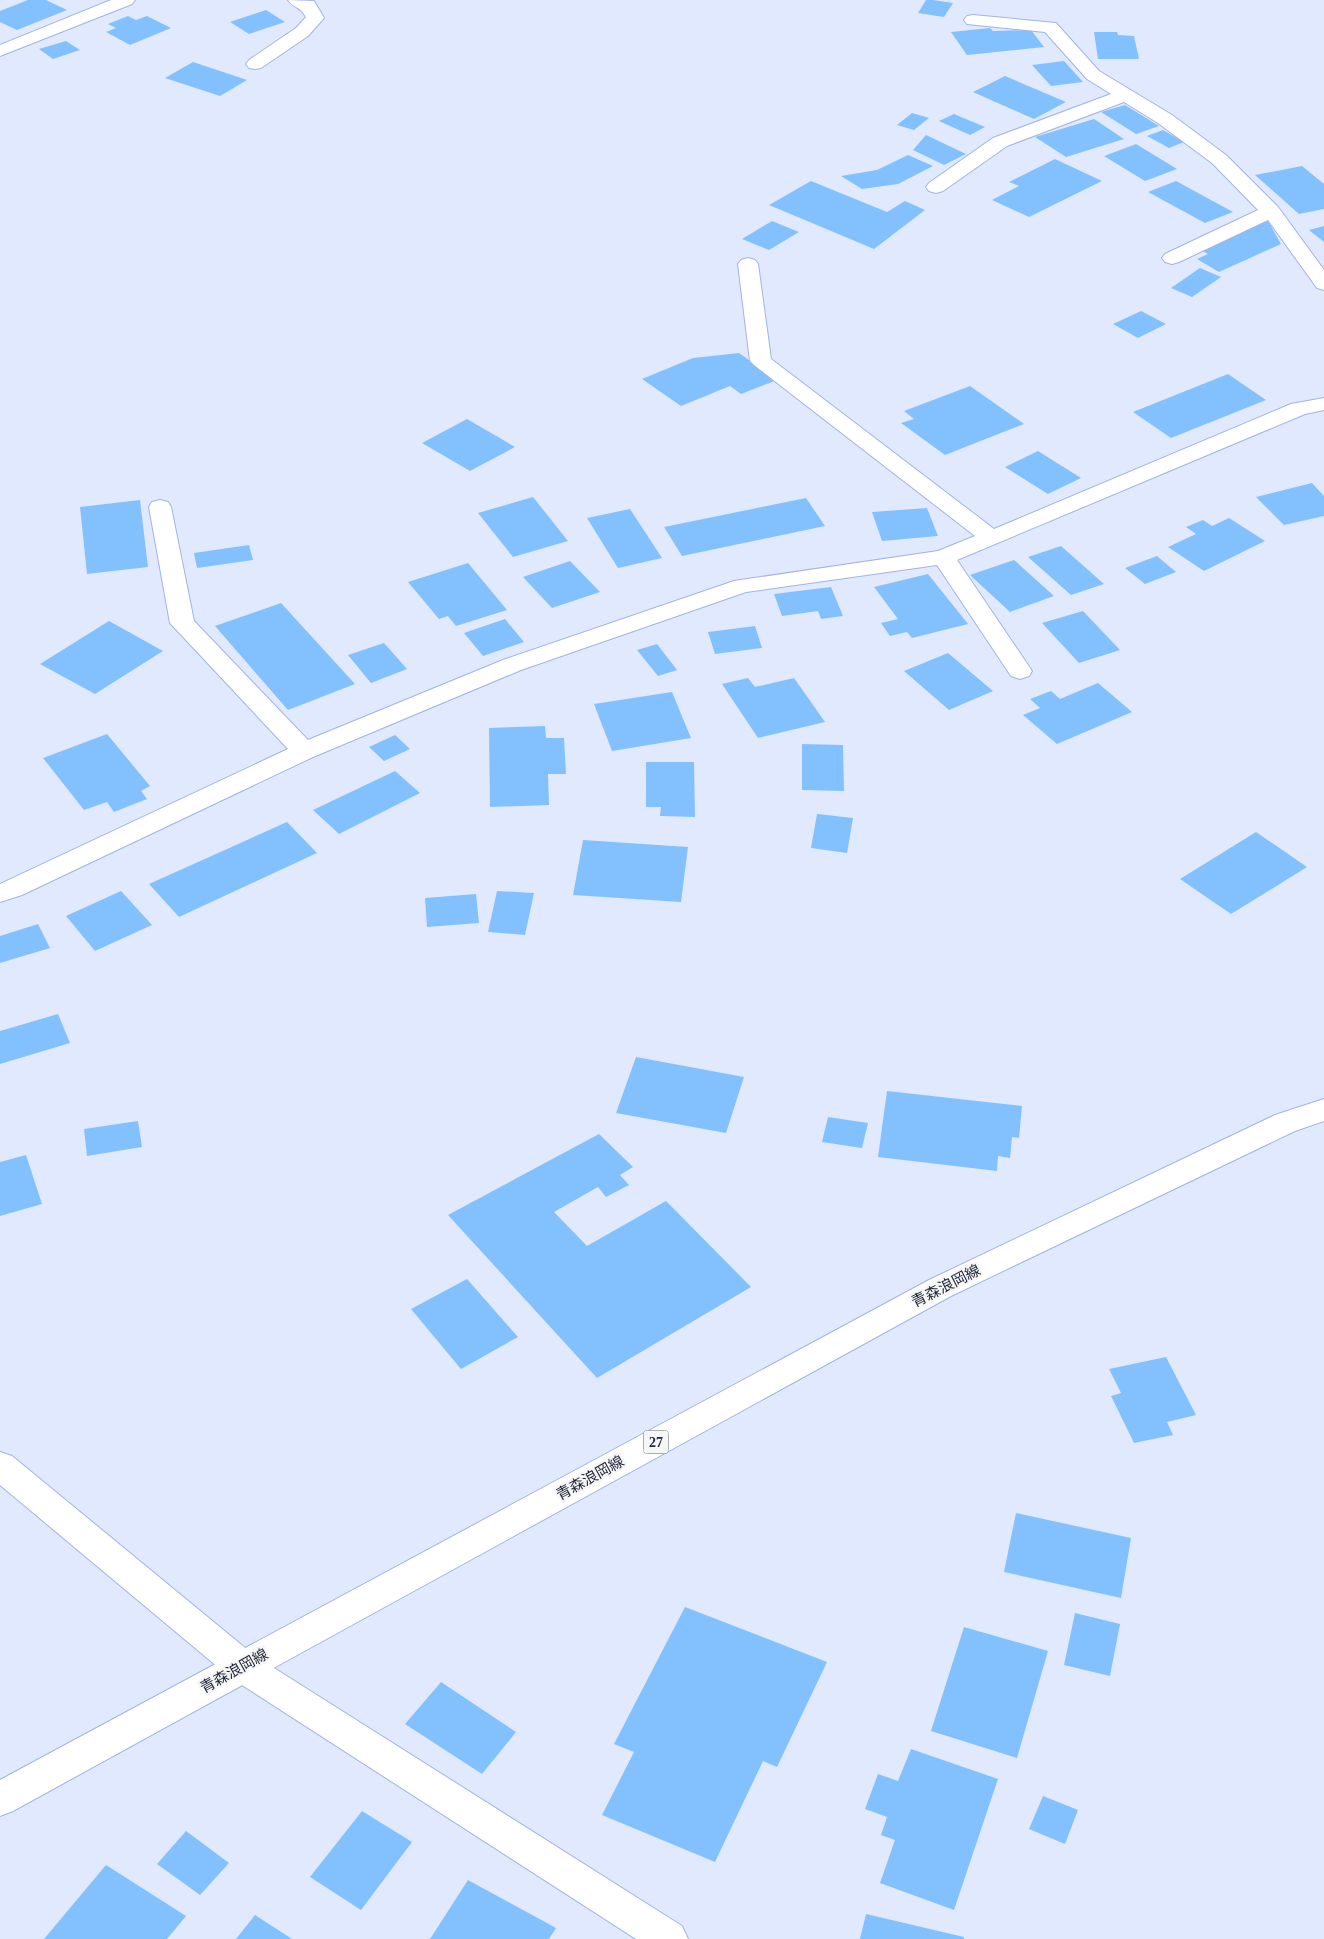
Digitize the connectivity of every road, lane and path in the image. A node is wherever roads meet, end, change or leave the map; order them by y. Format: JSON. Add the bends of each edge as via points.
{"nodes":[{"id":1,"x":126,"y":0,"type":"edge"},
{"id":2,"x":297,"y":0,"type":"edge"},
{"id":3,"x":973,"y":20,"type":"dead end"},
{"id":4,"x":0,"y":51,"type":"edge"},
{"id":5,"x":255,"y":64,"type":"dead end"},
{"id":6,"x":1126,"y":95,"type":"junction"},
{"id":7,"x":936,"y":187,"type":"dead end"},
{"id":8,"x":1271,"y":211,"type":"junction"},
{"id":9,"x":1172,"y":258,"type":"dead end"},
{"id":10,"x":748,"y":264,"type":"dead end"},
{"id":11,"x":1324,"y":284,"type":"edge"},
{"id":12,"x":1324,"y":404,"type":"edge"},
{"id":13,"x":160,"y":507,"type":"dead end"},
{"id":14,"x":992,"y":538,"type":"junction"},
{"id":15,"x":943,"y":557,"type":"junction"},
{"id":16,"x":1020,"y":671,"type":"dead end"},
{"id":17,"x":304,"y":751,"type":"junction"},
{"id":18,"x":0,"y":893,"type":"edge"},
{"id":19,"x":1324,"y":1110,"type":"edge"},
{"id":20,"x":0,"y":1466,"type":"edge"},
{"id":21,"x":243,"y":1667,"type":"junction"},
{"id":22,"x":0,"y":1799,"type":"edge"},
{"id":23,"x":669,"y":1939,"type":"edge"}],
"edges":[{"from":1,"to":4,"type":"street"},
{"from":2,"to":5,"type":"street","via":[[308,5],[315,18],[302,32]]},
{"from":3,"to":6,"type":"street","via":[[1050,27],[1093,76]]},
{"from":6,"to":7,"type":"street","via":[[1000,142]]},
{"from":6,"to":8,"type":"street","via":[[1219,159]]},
{"from":8,"to":9,"type":"street"},
{"from":8,"to":11,"type":"street"},
{"from":10,"to":14,"type":"street","via":[[761,361]]},
{"from":12,"to":14,"type":"street","via":[[1299,408]]},
{"from":13,"to":17,"type":"street","via":[[182,624]]},
{"from":14,"to":15,"type":"street"},
{"from":15,"to":16,"type":"street"},
{"from":15,"to":17,"type":"street","via":[[742,586],[512,665]]},
{"from":17,"to":18,"type":"street"},
{"from":19,"to":21,"type":"street","name":"青森浪岡線","number":"27","via":[[1285,1122],[940,1288]]},
{"from":20,"to":21,"type":"street"},
{"from":21,"to":22,"type":"street","name":"青森浪岡線","number":"27"},
{"from":21,"to":23,"type":"street"}]}
